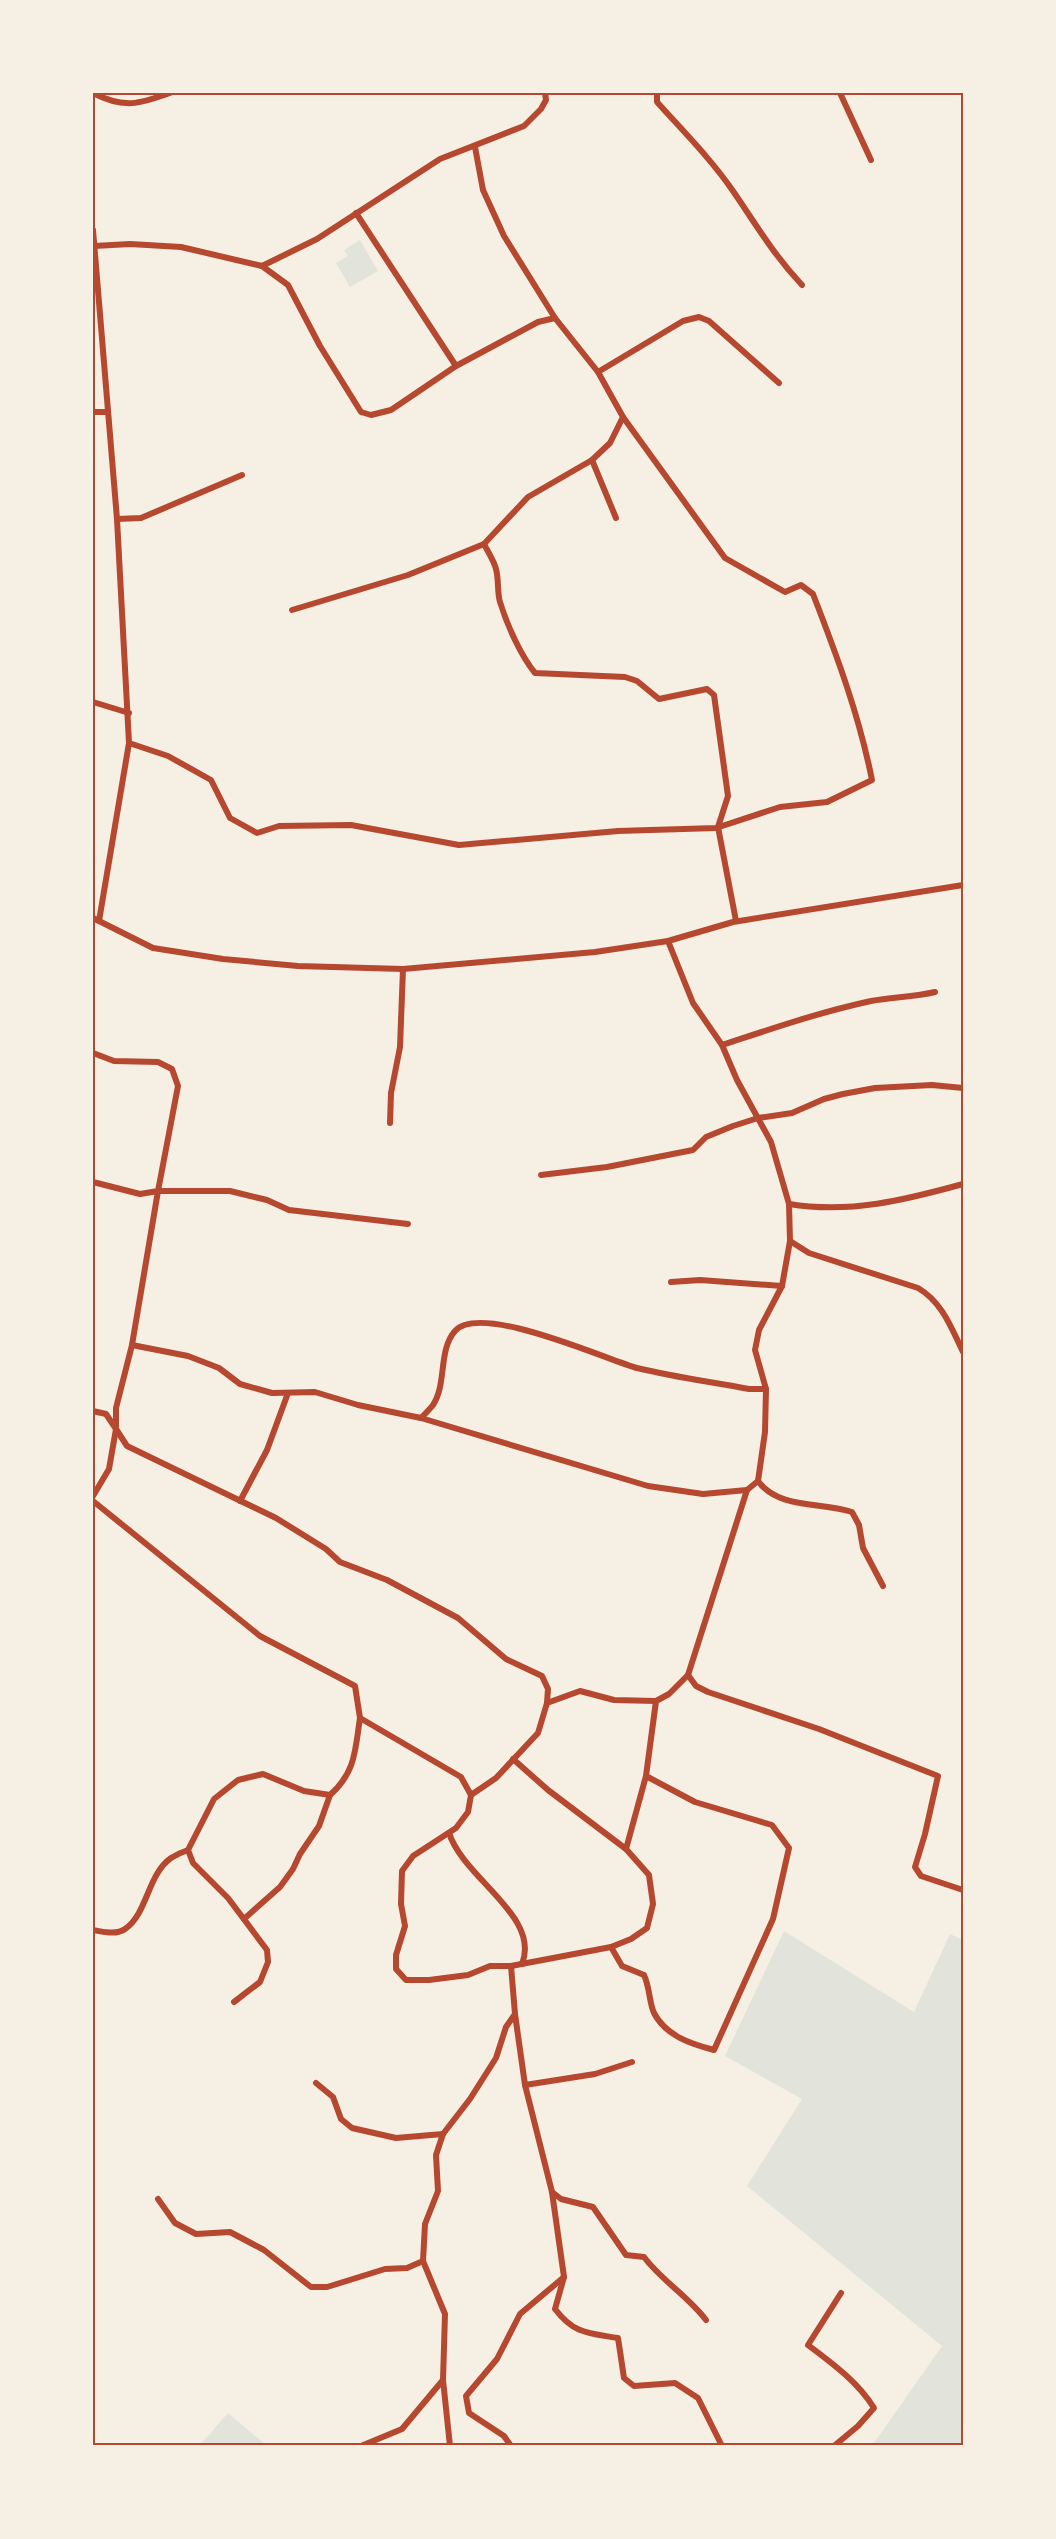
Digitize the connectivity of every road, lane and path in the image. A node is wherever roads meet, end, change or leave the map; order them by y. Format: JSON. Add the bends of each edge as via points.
{"nodes":[{"id":1,"x":93,"y":93,"type":"edge"},
{"id":2,"x":170,"y":93,"type":"edge"},
{"id":3,"x":545,"y":93,"type":"edge"},
{"id":4,"x":657,"y":93,"type":"edge"},
{"id":5,"x":840,"y":93,"type":"edge"},
{"id":6,"x":475,"y":147,"type":"junction"},
{"id":7,"x":871,"y":160,"type":"dead end"},
{"id":8,"x":356,"y":213,"type":"junction"},
{"id":9,"x":93,"y":230,"type":"edge"},
{"id":10,"x":94,"y":246,"type":"edge"},
{"id":11,"x":262,"y":266,"type":"junction"},
{"id":12,"x":94,"y":273,"type":"edge"},
{"id":13,"x":802,"y":285,"type":"dead end"},
{"id":14,"x":555,"y":318,"type":"junction"},
{"id":15,"x":456,"y":366,"type":"junction"},
{"id":16,"x":598,"y":372,"type":"junction"},
{"id":17,"x":779,"y":383,"type":"dead end"},
{"id":18,"x":93,"y":412,"type":"edge"},
{"id":19,"x":108,"y":412,"type":"junction"},
{"id":20,"x":623,"y":417,"type":"junction"},
{"id":21,"x":592,"y":460,"type":"junction"},
{"id":22,"x":242,"y":474,"type":"dead end"},
{"id":23,"x":616,"y":518,"type":"dead end"},
{"id":24,"x":117,"y":519,"type":"junction"},
{"id":25,"x":484,"y":544,"type":"junction"},
{"id":26,"x":292,"y":610,"type":"dead end"},
{"id":27,"x":93,"y":702,"type":"edge"},
{"id":28,"x":129,"y":712,"type":"junction"},
{"id":29,"x":129,"y":743,"type":"junction"},
{"id":30,"x":718,"y":827,"type":"junction"},
{"id":31,"x":963,"y":885,"type":"edge"},
{"id":32,"x":96,"y":920,"type":"edge"},
{"id":33,"x":735,"y":921,"type":"junction"},
{"id":34,"x":668,"y":941,"type":"junction"},
{"id":35,"x":403,"y":969,"type":"junction"},
{"id":36,"x":935,"y":992,"type":"dead end"},
{"id":37,"x":723,"y":1045,"type":"junction"},
{"id":38,"x":93,"y":1053,"type":"edge"},
{"id":39,"x":963,"y":1088,"type":"edge"},
{"id":40,"x":758,"y":1118,"type":"junction"},
{"id":41,"x":390,"y":1124,"type":"dead end"},
{"id":42,"x":541,"y":1175,"type":"dead end"},
{"id":43,"x":93,"y":1182,"type":"edge"},
{"id":44,"x":963,"y":1184,"type":"edge"},
{"id":45,"x":158,"y":1191,"type":"junction"},
{"id":46,"x":789,"y":1204,"type":"junction"},
{"id":47,"x":408,"y":1224,"type":"dead end"},
{"id":48,"x":790,"y":1241,"type":"junction"},
{"id":49,"x":671,"y":1282,"type":"dead end"},
{"id":50,"x":782,"y":1286,"type":"junction"},
{"id":51,"x":132,"y":1345,"type":"junction"},
{"id":52,"x":963,"y":1352,"type":"edge"},
{"id":53,"x":766,"y":1389,"type":"junction"},
{"id":54,"x":288,"y":1393,"type":"junction"},
{"id":55,"x":93,"y":1411,"type":"edge"},
{"id":56,"x":421,"y":1418,"type":"junction"},
{"id":57,"x":116,"y":1429,"type":"junction"},
{"id":58,"x":758,"y":1481,"type":"junction"},
{"id":59,"x":747,"y":1490,"type":"junction"},
{"id":60,"x":93,"y":1496,"type":"edge"},
{"id":61,"x":93,"y":1501,"type":"edge"},
{"id":62,"x":240,"y":1501,"type":"junction"},
{"id":63,"x":883,"y":1586,"type":"dead end"},
{"id":64,"x":688,"y":1675,"type":"junction"},
{"id":65,"x":656,"y":1701,"type":"junction"},
{"id":66,"x":547,"y":1703,"type":"junction"},
{"id":67,"x":360,"y":1718,"type":"junction"},
{"id":68,"x":513,"y":1759,"type":"junction"},
{"id":69,"x":646,"y":1776,"type":"junction"},
{"id":70,"x":330,"y":1795,"type":"junction"},
{"id":71,"x":471,"y":1795,"type":"junction"},
{"id":72,"x":449,"y":1833,"type":"junction"},
{"id":73,"x":626,"y":1849,"type":"junction"},
{"id":74,"x":188,"y":1850,"type":"junction"},
{"id":75,"x":963,"y":1890,"type":"edge"},
{"id":76,"x":244,"y":1919,"type":"junction"},
{"id":77,"x":93,"y":1930,"type":"edge"},
{"id":78,"x":610,"y":1947,"type":"junction"},
{"id":79,"x":522,"y":1964,"type":"junction"},
{"id":80,"x":511,"y":1966,"type":"junction"},
{"id":81,"x":234,"y":2002,"type":"dead end"},
{"id":82,"x":515,"y":2014,"type":"junction"},
{"id":83,"x":632,"y":2062,"type":"dead end"},
{"id":84,"x":316,"y":2083,"type":"dead end"},
{"id":85,"x":525,"y":2085,"type":"junction"},
{"id":86,"x":443,"y":2134,"type":"junction"},
{"id":87,"x":552,"y":2192,"type":"junction"},
{"id":88,"x":158,"y":2199,"type":"dead end"},
{"id":89,"x":423,"y":2261,"type":"junction"},
{"id":90,"x":564,"y":2277,"type":"junction"},
{"id":91,"x":841,"y":2293,"type":"dead end"},
{"id":92,"x":706,"y":2320,"type":"dead end"},
{"id":93,"x":443,"y":2380,"type":"junction"},
{"id":94,"x":362,"y":2446,"type":"edge"},
{"id":95,"x":450,"y":2446,"type":"edge"},
{"id":96,"x":511,"y":2446,"type":"edge"},
{"id":97,"x":722,"y":2446,"type":"edge"},
{"id":98,"x":834,"y":2446,"type":"edge"}],
"edges":[{"from":1,"to":2,"type":"street","via":[[109,101],[136,105]]},
{"from":3,"to":6,"type":"street","via":[[541,109],[524,126]]},
{"from":4,"to":13,"type":"street","via":[[657,102],[733,190],[776,258]]},
{"from":5,"to":7,"type":"street"},
{"from":6,"to":8,"type":"street","via":[[440,159]]},
{"from":6,"to":14,"type":"street","via":[[483,190],[500,227]]},
{"from":8,"to":11,"type":"street","via":[[317,240]]},
{"from":8,"to":15,"type":"street"},
{"from":9,"to":10,"type":"street"},
{"from":10,"to":11,"type":"street","via":[[181,247]]},
{"from":10,"to":12,"type":"street"},
{"from":11,"to":15,"type":"street","via":[[288,285],[361,412],[391,410]]},
{"from":12,"to":19,"type":"street"},
{"from":14,"to":15,"type":"street","via":[[538,322]]},
{"from":14,"to":16,"type":"street"},
{"from":16,"to":17,"type":"street","via":[[683,321],[699,317],[709,321]]},
{"from":16,"to":20,"type":"street"},
{"from":18,"to":19,"type":"street"},
{"from":19,"to":24,"type":"street"},
{"from":20,"to":21,"type":"street","via":[[610,443]]},
{"from":20,"to":30,"type":"street","via":[[725,558],[785,592],[801,585],[813,594],[863,734],[872,780],[827,802],[780,807]]},
{"from":21,"to":23,"type":"street"},
{"from":21,"to":25,"type":"street","via":[[528,497]]},
{"from":22,"to":24,"type":"street","via":[[141,518]]},
{"from":24,"to":28,"type":"street"},
{"from":25,"to":26,"type":"street","via":[[408,575]]},
{"from":25,"to":30,"type":"street","via":[[496,568],[500,600],[511,630],[535,674],[625,676],[659,699],[706,688],[714,695],[728,796]]},
{"from":27,"to":28,"type":"street"},
{"from":28,"to":29,"type":"street"},
{"from":29,"to":30,"type":"street","via":[[168,756],[211,780],[230,818],[257,833],[279,826],[351,825],[459,845]]},
{"from":29,"to":32,"type":"street"},
{"from":30,"to":33,"type":"street"},
{"from":31,"to":33,"type":"street"},
{"from":32,"to":35,"type":"street","via":[[153,948],[298,966]]},
{"from":33,"to":34,"type":"street"},
{"from":34,"to":35,"type":"street","via":[[595,952]]},
{"from":34,"to":37,"type":"street","via":[[693,1003]]},
{"from":35,"to":41,"type":"street","via":[[400,1047]]},
{"from":36,"to":37,"type":"street","via":[[818,1014]]},
{"from":37,"to":40,"type":"street"},
{"from":38,"to":45,"type":"street","via":[[114,1061],[158,1062],[172,1069],[178,1086]]},
{"from":39,"to":40,"type":"street","via":[[875,1088],[824,1099],[792,1113]]},
{"from":40,"to":42,"type":"street","via":[[706,1137],[693,1150]]},
{"from":40,"to":46,"type":"street","via":[[771,1142]]},
{"from":43,"to":45,"type":"street","via":[[140,1194]]},
{"from":44,"to":46,"type":"street","via":[[868,1207],[832,1209]]},
{"from":45,"to":47,"type":"street","via":[[230,1191],[289,1210]]},
{"from":45,"to":51,"type":"street"},
{"from":46,"to":48,"type":"street"},
{"from":48,"to":50,"type":"street"},
{"from":48,"to":52,"type":"street","via":[[809,1253],[930,1295]]},
{"from":49,"to":50,"type":"street","via":[[700,1280]]},
{"from":50,"to":53,"type":"street","via":[[759,1330],[755,1350]]},
{"from":51,"to":54,"type":"street","via":[[188,1356],[219,1368],[240,1384]]},
{"from":51,"to":57,"type":"street","via":[[116,1408]]},
{"from":53,"to":56,"type":"street","via":[[638,1368],[526,1329],[468,1324],[456,1330],[449,1342],[434,1403]]},
{"from":53,"to":58,"type":"street"},
{"from":54,"to":56,"type":"street","via":[[315,1392]]},
{"from":54,"to":62,"type":"street","via":[[267,1450]]},
{"from":55,"to":57,"type":"street","via":[[106,1414]]},
{"from":56,"to":59,"type":"street","via":[[648,1486],[702,1494]]},
{"from":57,"to":60,"type":"street","via":[[109,1469]]},
{"from":57,"to":62,"type":"street","via":[[127,1446]]},
{"from":58,"to":59,"type":"street"},
{"from":58,"to":63,"type":"street","via":[[780,1499],[852,1512],[863,1548]]},
{"from":59,"to":64,"type":"street"},
{"from":61,"to":67,"type":"street","via":[[260,1636],[356,1686]]},
{"from":62,"to":66,"type":"street","via":[[276,1518],[340,1562],[387,1580],[458,1618],[506,1659],[542,1676],[548,1689]]},
{"from":64,"to":65,"type":"street"},
{"from":64,"to":75,"type":"street","via":[[696,1686],[708,1692],[809,1725],[938,1776],[915,1867],[921,1876]]},
{"from":65,"to":66,"type":"street","via":[[614,1700],[580,1691]]},
{"from":65,"to":69,"type":"street"},
{"from":66,"to":68,"type":"street","via":[[538,1733]]},
{"from":67,"to":70,"type":"street","via":[[354,1758],[344,1782]]},
{"from":67,"to":71,"type":"street","via":[[461,1777]]},
{"from":68,"to":71,"type":"street","via":[[496,1778]]},
{"from":68,"to":73,"type":"street"},
{"from":69,"to":73,"type":"street"},
{"from":69,"to":78,"type":"street","via":[[695,1802],[772,1825],[789,1848],[773,1919],[714,2050],[686,2043],[670,2031],[654,2012],[651,1989],[644,1976],[622,1966]]},
{"from":70,"to":74,"type":"street","via":[[304,1791],[263,1774],[238,1780],[214,1799]]},
{"from":70,"to":76,"type":"street","via":[[319,1826],[293,1869],[280,1887]]},
{"from":71,"to":72,"type":"street","via":[[468,1812]]},
{"from":72,"to":79,"type":"street","via":[[460,1857],[521,1928],[526,1941]]},
{"from":72,"to":80,"type":"street","via":[[413,1856],[402,1871],[405,1926],[396,1969],[406,1980],[429,1980],[468,1975],[490,1966]]},
{"from":73,"to":78,"type":"street","via":[[649,1875],[652,1904],[647,1928]]},
{"from":74,"to":76,"type":"street","via":[[193,1863]]},
{"from":74,"to":77,"type":"street","via":[[170,1858],[138,1914],[124,1930]]},
{"from":76,"to":81,"type":"street","via":[[267,1950],[268,1962],[260,1982]]},
{"from":78,"to":79,"type":"street"},
{"from":79,"to":80,"type":"street"},
{"from":80,"to":82,"type":"street"},
{"from":82,"to":85,"type":"street"},
{"from":82,"to":86,"type":"street","via":[[506,2027],[496,2058]]},
{"from":83,"to":85,"type":"street","via":[[594,2074]]},
{"from":84,"to":86,"type":"street","via":[[333,2097],[341,2119],[352,2128],[396,2138]]},
{"from":85,"to":87,"type":"street"},
{"from":86,"to":89,"type":"street","via":[[436,2155],[438,2191],[423,2234]]},
{"from":87,"to":90,"type":"street"},
{"from":87,"to":92,"type":"street","via":[[561,2199],[593,2207],[626,2256],[644,2257]]},
{"from":88,"to":89,"type":"street","via":[[175,2223],[196,2234],[230,2232],[264,2250],[311,2287],[327,2288]]},
{"from":89,"to":93,"type":"street","via":[[445,2314]]},
{"from":90,"to":96,"type":"street","via":[[520,2314],[496,2359],[466,2396],[469,2413],[504,2436]]},
{"from":90,"to":97,"type":"street","via":[[555,2309],[568,2326],[618,2338],[624,2378],[634,2386],[675,2383],[698,2398]]},
{"from":91,"to":98,"type":"street","via":[[808,2344],[866,2395],[874,2408]]},
{"from":93,"to":94,"type":"street","via":[[402,2429]]},
{"from":93,"to":95,"type":"street"}]}
